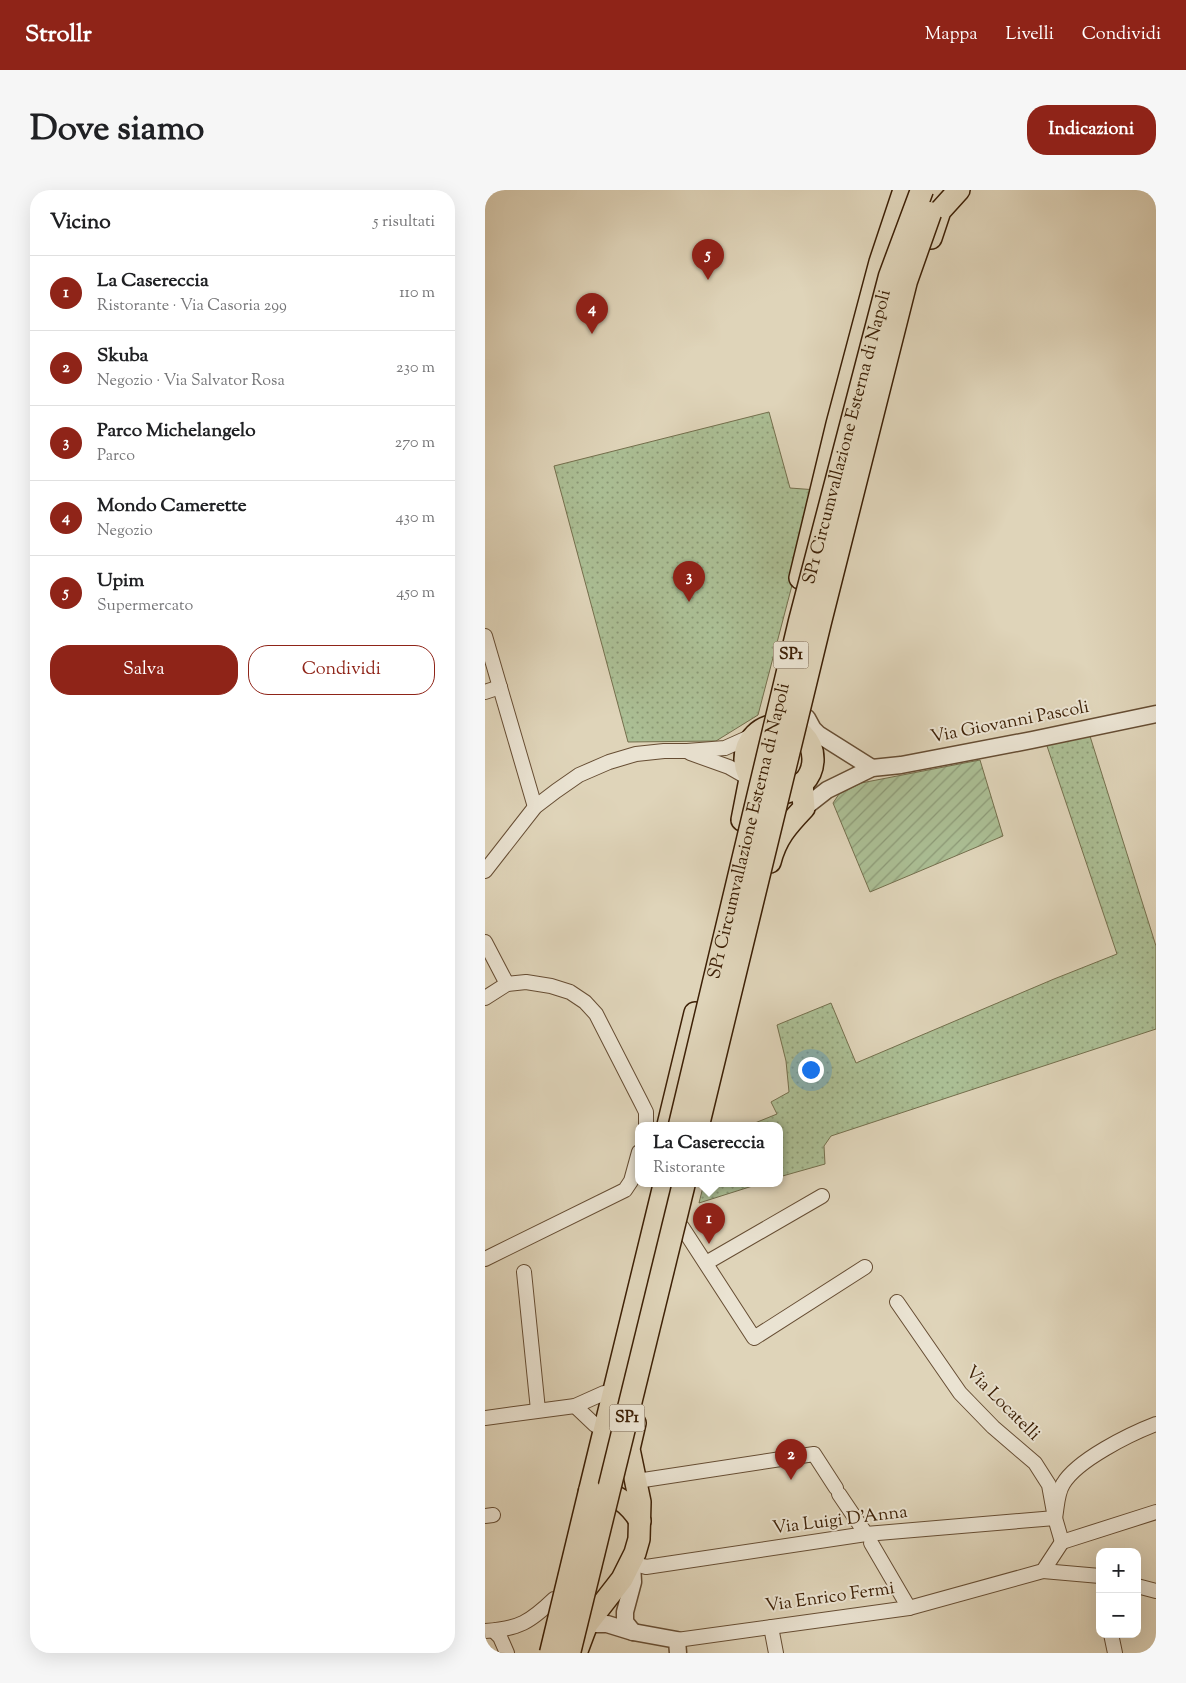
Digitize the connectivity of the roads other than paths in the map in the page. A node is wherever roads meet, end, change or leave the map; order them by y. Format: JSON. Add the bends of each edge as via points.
{"nodes":[{"id":1,"x":904,"y":190,"type":"edge"},
{"id":2,"x":922,"y":190,"type":"edge"},
{"id":3,"x":938,"y":190,"type":"edge"},
{"id":4,"x":959,"y":190,"type":"edge"},
{"id":5,"x":485,"y":636,"type":"edge"},
{"id":6,"x":500,"y":688,"type":"junction"},
{"id":7,"x":485,"y":692,"type":"edge"},
{"id":8,"x":1156,"y":714,"type":"edge"},
{"id":9,"x":805,"y":731,"type":"junction"},
{"id":10,"x":759,"y":732,"type":"junction"},
{"id":11,"x":687,"y":752,"type":"junction"},
{"id":12,"x":872,"y":768,"type":"junction"},
{"id":13,"x":750,"y":779,"type":"junction"},
{"id":14,"x":802,"y":783,"type":"junction"},
{"id":15,"x":827,"y":790,"type":"junction"},
{"id":16,"x":535,"y":808,"type":"junction"},
{"id":17,"x":805,"y":808,"type":"junction"},
{"id":18,"x":485,"y":871,"type":"edge"},
{"id":19,"x":485,"y":942,"type":"edge"},
{"id":20,"x":507,"y":984,"type":"junction"},
{"id":21,"x":485,"y":998,"type":"edge"},
{"id":22,"x":646,"y":1122,"type":"edge"},
{"id":23,"x":669,"y":1122,"type":"edge"},
{"id":24,"x":681,"y":1122,"type":"edge"},
{"id":25,"x":699,"y":1122,"type":"edge"},
{"id":26,"x":708,"y":1122,"type":"edge"},
{"id":27,"x":635,"y":1166,"type":"edge"},
{"id":28,"x":653,"y":1187,"type":"edge"},
{"id":29,"x":664,"y":1187,"type":"edge"},
{"id":30,"x":683,"y":1187,"type":"edge"},
{"id":31,"x":692,"y":1187,"type":"edge"},
{"id":32,"x":822,"y":1196,"type":"dead end"},
{"id":33,"x":682,"y":1227,"type":"junction"},
{"id":34,"x":485,"y":1259,"type":"edge"},
{"id":35,"x":706,"y":1263,"type":"junction"},
{"id":36,"x":865,"y":1267,"type":"dead end"},
{"id":37,"x":524,"y":1272,"type":"dead end"},
{"id":38,"x":897,"y":1302,"type":"dead end"},
{"id":39,"x":603,"y":1393,"type":"junction"},
{"id":40,"x":575,"y":1406,"type":"junction"},
{"id":41,"x":538,"y":1410,"type":"junction"},
{"id":42,"x":485,"y":1418,"type":"edge"},
{"id":43,"x":1156,"y":1424,"type":"edge"},
{"id":44,"x":595,"y":1425,"type":"junction"},
{"id":45,"x":637,"y":1481,"type":"junction"},
{"id":46,"x":578,"y":1503,"type":"junction"},
{"id":47,"x":1156,"y":1512,"type":"edge"},
{"id":48,"x":1055,"y":1518,"type":"junction"},
{"id":49,"x":640,"y":1521,"type":"junction"},
{"id":50,"x":868,"y":1539,"type":"junction"},
{"id":51,"x":1062,"y":1542,"type":"junction"},
{"id":52,"x":632,"y":1563,"type":"junction"},
{"id":53,"x":1043,"y":1571,"type":"junction"},
{"id":54,"x":1096,"y":1579,"type":"edge"},
{"id":55,"x":1141,"y":1587,"type":"edge"},
{"id":56,"x":1156,"y":1590,"type":"edge"},
{"id":57,"x":554,"y":1599,"type":"junction"},
{"id":58,"x":909,"y":1608,"type":"junction"},
{"id":59,"x":587,"y":1624,"type":"junction"},
{"id":60,"x":771,"y":1627,"type":"junction"},
{"id":61,"x":489,"y":1631,"type":"edge"},
{"id":62,"x":633,"y":1632,"type":"junction"},
{"id":63,"x":1112,"y":1638,"type":"edge"},
{"id":64,"x":677,"y":1646,"type":"edge"},
{"id":65,"x":507,"y":1653,"type":"edge"},
{"id":66,"x":541,"y":1653,"type":"edge"},
{"id":67,"x":551,"y":1653,"type":"edge"},
{"id":68,"x":569,"y":1653,"type":"edge"},
{"id":69,"x":577,"y":1653,"type":"edge"},
{"id":70,"x":776,"y":1653,"type":"edge"},
{"id":71,"x":1115,"y":1653,"type":"edge"}],
"edges":[{"from":1,"to":10,"type":"main road","via":[[837,424]]},
{"from":2,"to":24,"type":"highway","name":"SP1 Circumvallazione Esterna di Napoli","number":"SP1","bridge":true,"via":[[890,276],[799,621]]},
{"from":3,"to":25,"type":"highway","name":"SP1 Circumvallazione Esterna di Napoli","number":"SP1","bridge":true,"via":[[906,280]]},
{"from":4,"to":9,"type":"main road","via":[[940,211],[905,315]]},
{"from":5,"to":6,"type":"street"},
{"from":6,"to":7,"type":"street"},
{"from":6,"to":16,"type":"street"},
{"from":8,"to":12,"type":"street","name":"Via Giovanni Pascoli","via":[[1013,744]]},
{"from":9,"to":10,"type":"main road","via":[[773,725]]},
{"from":9,"to":12,"type":"street","via":[[813,729]]},
{"from":9,"to":14,"type":"main road","via":[[813,758],[809,777]]},
{"from":10,"to":11,"type":"street","via":[[725,748]]},
{"from":10,"to":13,"type":"main road","via":[[747,745],[744,756]]},
{"from":11,"to":13,"type":"street","via":[[729,767]]},
{"from":11,"to":16,"type":"street","via":[[636,754],[609,762],[579,775]]},
{"from":12,"to":15,"type":"street"},
{"from":13,"to":14,"type":"main road","via":[[769,793],[781,794],[793,791]]},
{"from":13,"to":23,"type":"main road"},
{"from":14,"to":15,"type":"street"},
{"from":14,"to":17,"type":"main road"},
{"from":15,"to":17,"type":"street"},
{"from":16,"to":18,"type":"street"},
{"from":17,"to":26,"type":"main road","via":[[781,834],[774,847]]},
{"from":19,"to":20,"type":"street"},
{"from":20,"to":21,"type":"street"},
{"from":20,"to":22,"type":"street","via":[[526,982],[551,986],[570,992],[585,1002],[596,1014],[633,1086],[646,1112]]},
{"from":27,"to":34,"type":"street","via":[[625,1190]]},
{"from":28,"to":39,"type":"main road"},
{"from":29,"to":67,"type":"highway","number":"SP1","bridge":true},
{"from":30,"to":68,"type":"highway","number":"SP1","bridge":true},
{"from":31,"to":33,"type":"main road"},
{"from":32,"to":35,"type":"street"},
{"from":33,"to":35,"type":"street"},
{"from":33,"to":45,"type":"main road","via":[[629,1449]]},
{"from":35,"to":36,"type":"street","via":[[754,1338]]},
{"from":37,"to":41,"type":"street"},
{"from":38,"to":48,"type":"street","name":"Via Locatelli","via":[[960,1393],[1035,1463],[1049,1485]]},
{"from":39,"to":40,"type":"street"},
{"from":39,"to":44,"type":"main road"},
{"from":40,"to":41,"type":"street"},
{"from":40,"to":44,"type":"street"},
{"from":41,"to":42,"type":"street"},
{"from":43,"to":48,"type":"street","via":[[1142,1429],[1071,1472],[1061,1486]]},
{"from":44,"to":46,"type":"main road"},
{"from":45,"to":49,"type":"main road"},
{"from":45,"to":50,"type":"street","via":[[813,1454]]},
{"from":46,"to":49,"type":"main road","via":[[595,1492],[603,1492],[628,1505]]},
{"from":46,"to":57,"type":"main road"},
{"from":47,"to":51,"type":"street"},
{"from":48,"to":50,"type":"street","name":"Via Luigi D'Anna"},
{"from":48,"to":51,"type":"street","name":"Via Locatelli"},
{"from":49,"to":52,"type":"main road"},
{"from":50,"to":52,"type":"street","name":"Via Luigi D'Anna","via":[[646,1568]]},
{"from":50,"to":58,"type":"street"},
{"from":51,"to":53,"type":"street"},
{"from":52,"to":59,"type":"main road"},
{"from":52,"to":62,"type":"street","via":[[633,1582],[625,1622]]},
{"from":53,"to":54,"type":"street","name":"Via Enrico Fermi"},
{"from":53,"to":58,"type":"street","name":"Via Enrico Fermi"},
{"from":55,"to":56,"type":"street"},
{"from":57,"to":61,"type":"street","via":[[522,1624]]},
{"from":57,"to":66,"type":"main road"},
{"from":58,"to":60,"type":"street","name":"Via Enrico Fermi"},
{"from":59,"to":62,"type":"street","name":"Via Enrico Fermi","via":[[607,1624]]},
{"from":59,"to":69,"type":"main road"},
{"from":60,"to":64,"type":"street","name":"Via Enrico Fermi"},
{"from":60,"to":70,"type":"street"},
{"from":61,"to":65,"type":"street","via":[[500,1637]]},
{"from":62,"to":64,"type":"street","name":"Via Enrico Fermi"},
{"from":63,"to":71,"type":"street"}]}
